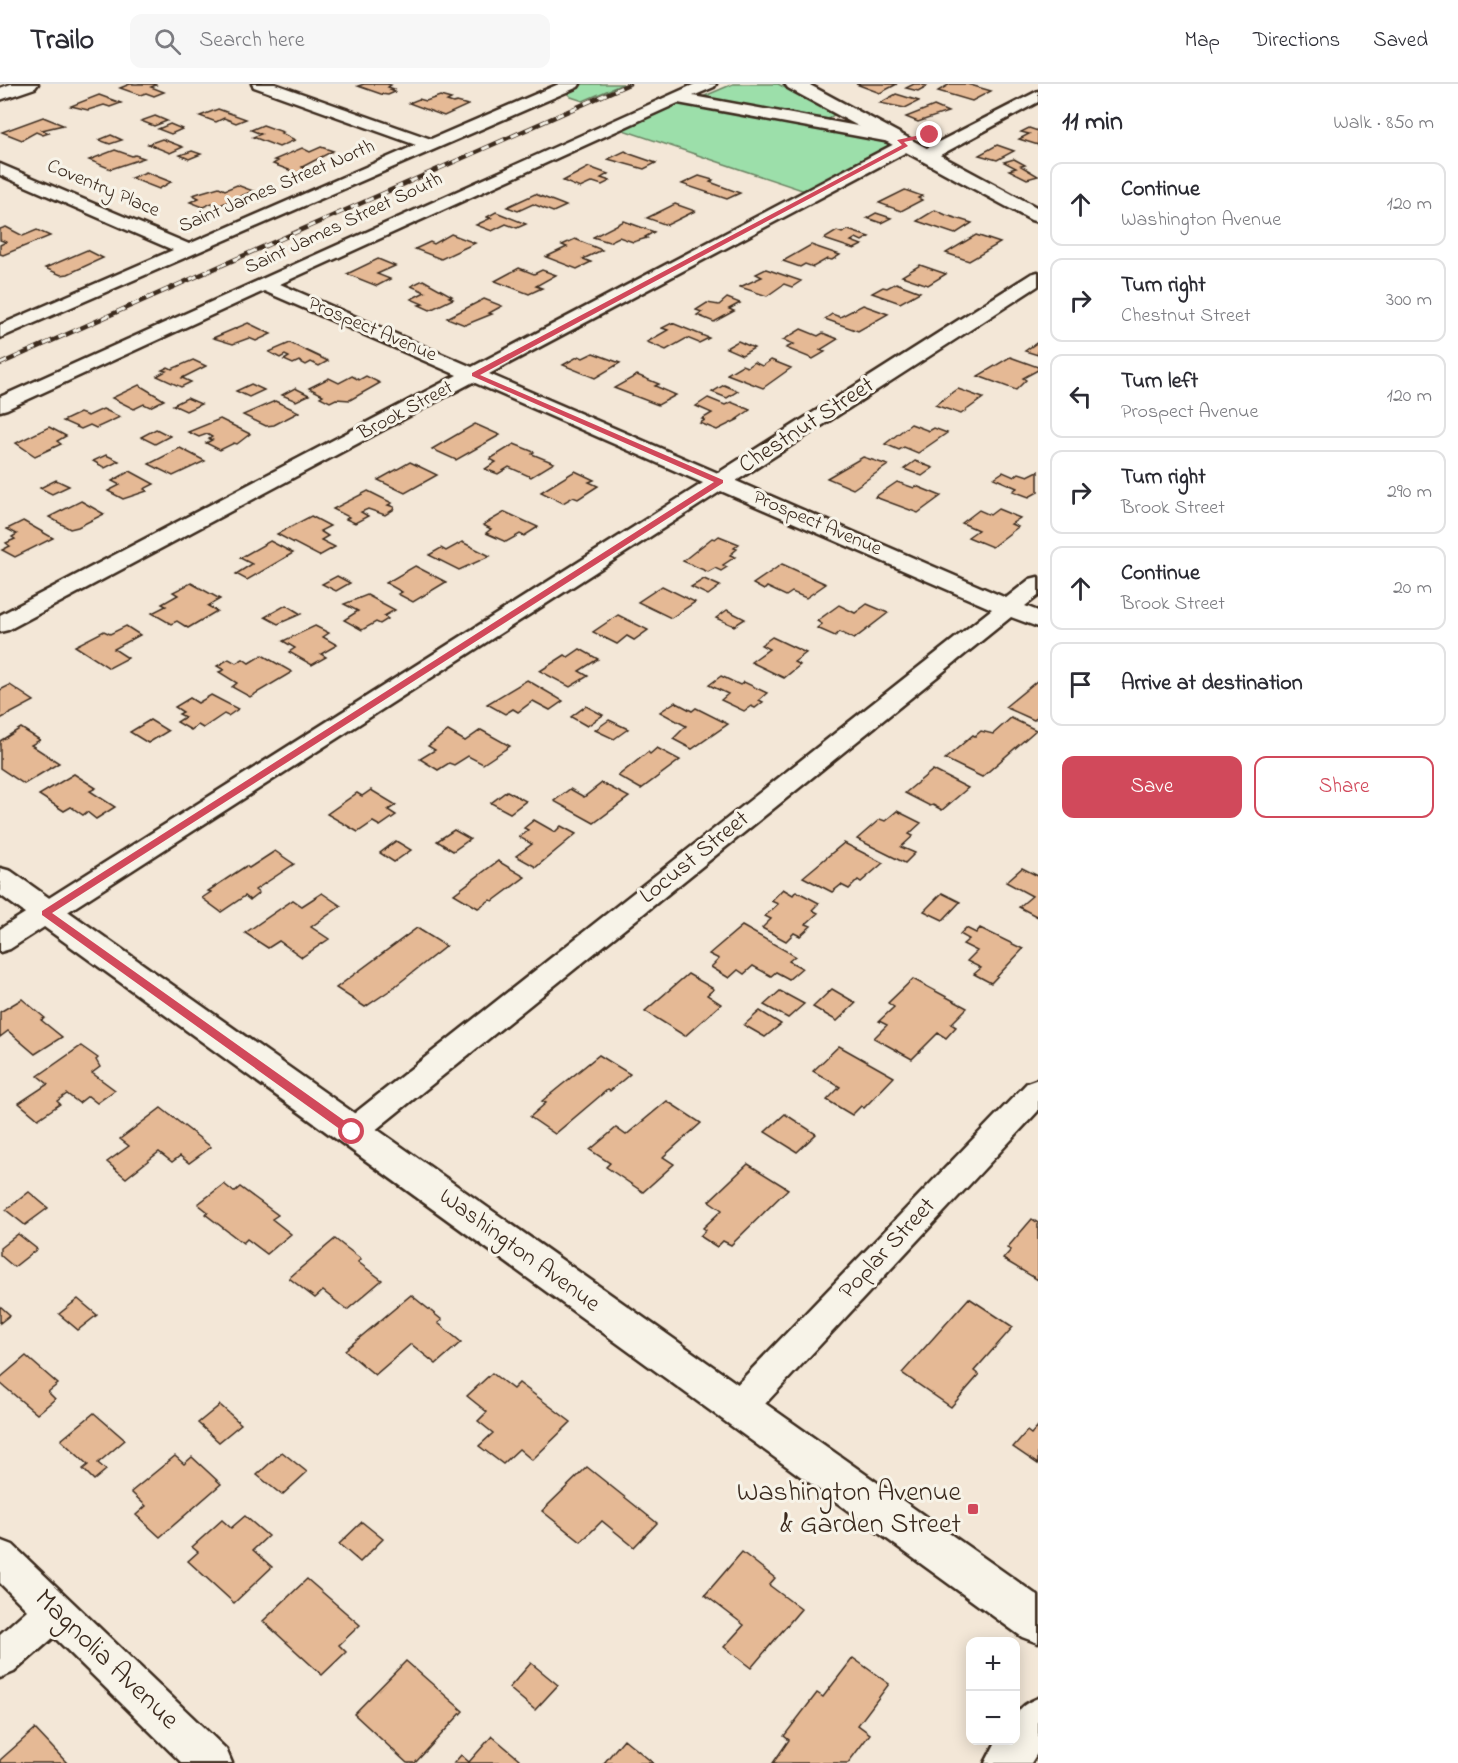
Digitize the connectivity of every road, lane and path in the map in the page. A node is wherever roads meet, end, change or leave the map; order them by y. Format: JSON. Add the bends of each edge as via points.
{"nodes":[{"id":1,"x":29,"y":84,"type":"edge"},
{"id":2,"x":260,"y":84,"type":"edge"},
{"id":3,"x":572,"y":84,"type":"edge"},
{"id":4,"x":708,"y":84,"type":"edge"},
{"id":5,"x":794,"y":84,"type":"edge"},
{"id":6,"x":0,"y":94,"type":"edge"},
{"id":7,"x":1038,"y":96,"type":"edge"},
{"id":8,"x":677,"y":98,"type":"junction"},
{"id":9,"x":980,"y":125,"type":"junction"},
{"id":10,"x":898,"y":141,"type":"junction"},
{"id":11,"x":431,"y":145,"type":"junction"},
{"id":12,"x":927,"y":155,"type":"junction"},
{"id":13,"x":0,"y":169,"type":"edge"},
{"id":14,"x":1038,"y":216,"type":"edge"},
{"id":15,"x":188,"y":250,"type":"junction"},
{"id":16,"x":1038,"y":278,"type":"edge"},
{"id":17,"x":266,"y":285,"type":"junction"},
{"id":18,"x":0,"y":332,"type":"edge"},
{"id":19,"x":474,"y":375,"type":"junction"},
{"id":20,"x":0,"y":405,"type":"edge"},
{"id":21,"x":720,"y":482,"type":"junction"},
{"id":22,"x":1038,"y":584,"type":"edge"},
{"id":23,"x":1008,"y":607,"type":"junction"},
{"id":24,"x":1038,"y":620,"type":"edge"},
{"id":25,"x":0,"y":625,"type":"edge"},
{"id":26,"x":0,"y":879,"type":"edge"},
{"id":27,"x":45,"y":913,"type":"junction"},
{"id":28,"x":0,"y":942,"type":"edge"},
{"id":29,"x":1038,"y":1091,"type":"edge"},
{"id":30,"x":352,"y":1132,"type":"junction"},
{"id":31,"x":738,"y":1408,"type":"junction"},
{"id":32,"x":0,"y":1557,"type":"edge"},
{"id":33,"x":56,"y":1610,"type":"junction"},
{"id":34,"x":1038,"y":1622,"type":"edge"},
{"id":35,"x":0,"y":1659,"type":"edge"},
{"id":36,"x":1038,"y":1718,"type":"edge"},
{"id":37,"x":211,"y":1763,"type":"edge"},
{"id":38,"x":1006,"y":1763,"type":"edge"}],
"edges":[{"from":1,"to":6,"type":"main road"},
{"from":2,"to":11,"type":"street"},
{"from":3,"to":11,"type":"street","name":"Saint James Street North"},
{"from":4,"to":8,"type":"street","name":"Saint James Street South"},
{"from":5,"to":10,"type":"main road"},
{"from":7,"to":9,"type":"street","name":"Brook Street"},
{"from":8,"to":10,"type":"street"},
{"from":8,"to":17,"type":"street","name":"Saint James Street South"},
{"from":9,"to":10,"type":"street","name":"Brook Street"},
{"from":9,"to":12,"type":"street","name":"Brook Street"},
{"from":10,"to":12,"type":"main road"},
{"from":10,"to":19,"type":"street","name":"Brook Street"},
{"from":11,"to":15,"type":"street","name":"Saint James Street North"},
{"from":12,"to":14,"type":"main road"},
{"from":13,"to":15,"type":"street","name":"Coventry Place"},
{"from":15,"to":18,"type":"street","name":"Saint James Street North"},
{"from":16,"to":21,"type":"street","name":"Chestnut Street"},
{"from":17,"to":19,"type":"street","name":"Prospect Avenue"},
{"from":17,"to":20,"type":"street","name":"Saint James Street South"},
{"from":19,"to":21,"type":"street","name":"Prospect Avenue"},
{"from":19,"to":25,"type":"street","name":"Brook Street"},
{"from":21,"to":23,"type":"street","name":"Prospect Avenue"},
{"from":21,"to":27,"type":"street","name":"Chestnut Street"},
{"from":22,"to":23,"type":"street","name":"Locust Street"},
{"from":23,"to":24,"type":"street","name":"Prospect Avenue"},
{"from":23,"to":30,"type":"street","name":"Locust Street"},
{"from":26,"to":27,"type":"main road","name":"Washington Avenue"},
{"from":27,"to":28,"type":"street","name":"Chestnut Street"},
{"from":27,"to":30,"type":"main road","name":"Washington Avenue"},
{"from":29,"to":31,"type":"street","name":"Poplar Street"},
{"from":30,"to":31,"type":"main road","name":"Washington Avenue"},
{"from":31,"to":34,"type":"main road","name":"Washington Avenue"},
{"from":32,"to":33,"type":"street","name":"Magnolia Avenue"},
{"from":33,"to":35,"type":"street"},
{"from":33,"to":37,"type":"street","name":"Magnolia Avenue"},
{"from":36,"to":38,"type":"street"}]}
